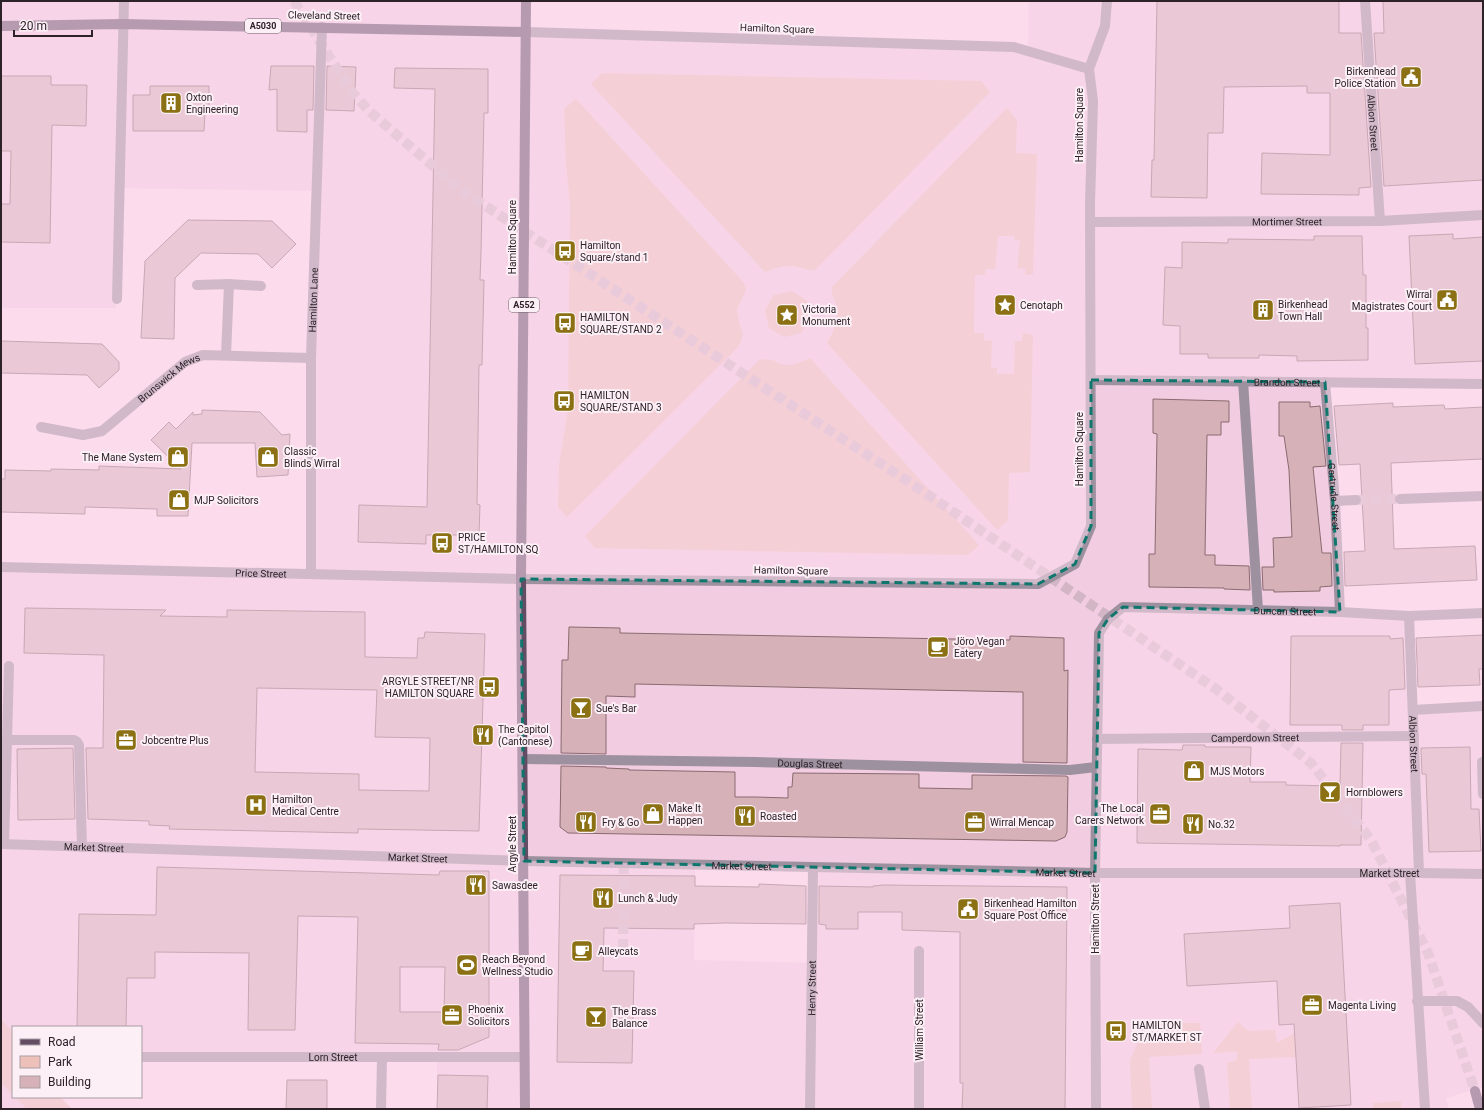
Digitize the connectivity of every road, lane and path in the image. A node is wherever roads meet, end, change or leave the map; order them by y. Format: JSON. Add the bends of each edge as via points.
{"nodes":[{"id":1,"x":124,"y":1,"type":"edge"},
{"id":2,"x":526,"y":1,"type":"edge"},
{"id":3,"x":1107,"y":1,"type":"edge"},
{"id":4,"x":1365,"y":1,"type":"edge"},
{"id":5,"x":122,"y":24,"type":"junction"},
{"id":6,"x":1,"y":26,"type":"edge"},
{"id":7,"x":322,"y":27,"type":"junction"},
{"id":8,"x":526,"y":32,"type":"junction"},
{"id":9,"x":1089,"y":69,"type":"junction"},
{"id":10,"x":1483,"y":215,"type":"edge"},
{"id":11,"x":1380,"y":221,"type":"junction"},
{"id":12,"x":1090,"y":222,"type":"junction"},
{"id":13,"x":229,"y":284,"type":"junction"},
{"id":14,"x":197,"y":285,"type":"dead end"},
{"id":15,"x":261,"y":286,"type":"dead end"},
{"id":16,"x":117,"y":300,"type":"dead end"},
{"id":17,"x":226,"y":355,"type":"junction"},
{"id":18,"x":311,"y":358,"type":"junction"},
{"id":19,"x":1091,"y":380,"type":"junction"},
{"id":20,"x":1243,"y":381,"type":"junction"},
{"id":21,"x":1325,"y":382,"type":"junction"},
{"id":22,"x":1483,"y":384,"type":"edge"},
{"id":23,"x":40,"y":426,"type":"dead end"},
{"id":24,"x":1483,"y":496,"type":"edge"},
{"id":25,"x":1400,"y":499,"type":"tunnel mouth"},
{"id":26,"x":1356,"y":500,"type":"tunnel mouth"},
{"id":27,"x":1335,"y":501,"type":"junction"},
{"id":28,"x":1,"y":567,"type":"edge"},
{"id":29,"x":311,"y":573,"type":"junction"},
{"id":30,"x":521,"y":579,"type":"junction"},
{"id":31,"x":1258,"y":610,"type":"junction"},
{"id":32,"x":1340,"y":612,"type":"junction"},
{"id":33,"x":1483,"y":613,"type":"edge"},
{"id":34,"x":1409,"y":616,"type":"junction"},
{"id":35,"x":1099,"y":633,"type":"joint"},
{"id":36,"x":9,"y":666,"type":"dead end"},
{"id":37,"x":1483,"y":706,"type":"edge"},
{"id":38,"x":1413,"y":710,"type":"junction"},
{"id":39,"x":1414,"y":736,"type":"junction"},
{"id":40,"x":1097,"y":739,"type":"junction"},
{"id":41,"x":7,"y":740,"type":"junction"},
{"id":42,"x":523,"y":759,"type":"junction"},
{"id":43,"x":1482,"y":762,"type":"dead end"},
{"id":44,"x":1096,"y":767,"type":"junction"},
{"id":45,"x":1483,"y":794,"type":"edge"},
{"id":46,"x":3,"y":844,"type":"edge"},
{"id":47,"x":82,"y":847,"type":"junction"},
{"id":48,"x":524,"y":861,"type":"junction"},
{"id":49,"x":813,"y":867,"type":"junction"},
{"id":50,"x":1095,"y":872,"type":"junction"},
{"id":51,"x":1414,"y":873,"type":"junction"},
{"id":52,"x":1483,"y":874,"type":"edge"},
{"id":53,"x":919,"y":951,"type":"dead end"},
{"id":54,"x":1417,"y":1001,"type":"junction"},
{"id":55,"x":1483,"y":1023,"type":"edge"},
{"id":56,"x":142,"y":1057,"type":"edge"},
{"id":57,"x":382,"y":1057,"type":"junction"},
{"id":58,"x":524,"y":1057,"type":"junction"},
{"id":59,"x":1199,"y":1069,"type":"dead end"},
{"id":60,"x":1475,"y":1091,"type":"tunnel mouth"},
{"id":61,"x":381,"y":1109,"type":"edge"},
{"id":62,"x":524,"y":1109,"type":"edge"},
{"id":63,"x":810,"y":1109,"type":"edge"},
{"id":64,"x":919,"y":1109,"type":"edge"},
{"id":65,"x":1096,"y":1109,"type":"edge"},
{"id":66,"x":1205,"y":1109,"type":"edge"},
{"id":67,"x":1425,"y":1109,"type":"edge"},
{"id":68,"x":1480,"y":1109,"type":"edge"}],
"edges":[{"from":1,"to":5,"type":"street"},
{"from":2,"to":8,"type":"main road"},
{"from":3,"to":9,"type":"street","via":[[1105,26]]},
{"from":4,"to":11,"type":"street","name":"Albion Street"},
{"from":5,"to":6,"type":"main road","name":"Cleveland Street","number":"A5030"},
{"from":5,"to":7,"type":"main road","name":"Cleveland Street","number":"A5030"},
{"from":5,"to":16,"type":"street"},
{"from":7,"to":8,"type":"main road","name":"Cleveland Street","number":"A5030"},
{"from":7,"to":18,"type":"street","name":"Hamilton Lane"},
{"from":8,"to":9,"type":"street","name":"Hamilton Square","via":[[1014,47]]},
{"from":8,"to":30,"type":"main road","name":"Hamilton Square","number":"A552"},
{"from":9,"to":12,"type":"street","name":"Hamilton Square","via":[[1092,101]]},
{"from":10,"to":11,"type":"street","name":"Mortimer Street"},
{"from":11,"to":12,"type":"street","name":"Mortimer Street"},
{"from":12,"to":19,"type":"street","name":"Hamilton Square"},
{"from":13,"to":14,"type":"street"},
{"from":13,"to":15,"type":"street"},
{"from":13,"to":17,"type":"street"},
{"from":17,"to":18,"type":"street","name":"Brunswick Mews"},
{"from":17,"to":23,"type":"street","name":"Brunswick Mews","via":[[203,355],[185,362],[102,431],[83,435]]},
{"from":18,"to":29,"type":"street","name":"Hamilton Lane"},
{"from":19,"to":20,"type":"street","name":"Brandon Street"},
{"from":19,"to":30,"type":"street","name":"Hamilton Square","via":[[1091,526],[1076,564],[1038,584]]},
{"from":20,"to":21,"type":"street","name":"Brandon Street"},
{"from":20,"to":31,"type":"street"},
{"from":21,"to":22,"type":"street","name":"Brandon Street"},
{"from":21,"to":27,"type":"street","name":"Gertrude Street"},
{"from":24,"to":25,"type":"street"},
{"from":26,"to":27,"type":"street"},
{"from":27,"to":32,"type":"street","name":"Gertrude Street"},
{"from":28,"to":29,"type":"street","name":"Price Street"},
{"from":29,"to":30,"type":"street","name":"Price Street"},
{"from":30,"to":42,"type":"main road","name":"Argyle Street","number":"A552"},
{"from":31,"to":32,"type":"street","name":"Duncan Street"},
{"from":31,"to":35,"type":"street","name":"Duncan Street","via":[[1123,607],[1108,619]]},
{"from":32,"to":34,"type":"street","name":"Duncan Street"},
{"from":33,"to":34,"type":"street","name":"Duncan Street"},
{"from":34,"to":38,"type":"street","name":"Albion Street"},
{"from":35,"to":40,"type":"street","name":"Hamilton Street"},
{"from":36,"to":41,"type":"street"},
{"from":37,"to":38,"type":"street"},
{"from":38,"to":39,"type":"street","name":"Albion Street"},
{"from":39,"to":40,"type":"street","name":"Camperdown Street"},
{"from":39,"to":51,"type":"street","name":"Albion Street"},
{"from":40,"to":44,"type":"street","name":"Hamilton Street"},
{"from":41,"to":46,"type":"street"},
{"from":41,"to":47,"type":"street","via":[[78,742]]},
{"from":42,"to":44,"type":"street","name":"Douglas Street","via":[[1070,770]]},
{"from":42,"to":48,"type":"main road","name":"Argyle Street","number":"A552"},
{"from":43,"to":45,"type":"street"},
{"from":44,"to":50,"type":"street","name":"Hamilton Street"},
{"from":46,"to":47,"type":"street","name":"Market Street"},
{"from":47,"to":48,"type":"street","name":"Market Street"},
{"from":48,"to":49,"type":"street","name":"Market Street"},
{"from":48,"to":58,"type":"main road","name":"Argyle Street","number":"A552"},
{"from":49,"to":50,"type":"street","name":"Market Street"},
{"from":49,"to":63,"type":"street","name":"Henry Street"},
{"from":50,"to":51,"type":"street","name":"Market Street"},
{"from":50,"to":65,"type":"street","name":"Hamilton Street"},
{"from":51,"to":52,"type":"street","name":"Market Street"},
{"from":51,"to":54,"type":"street","name":"Albion Street"},
{"from":53,"to":64,"type":"street","name":"William Street"},
{"from":54,"to":55,"type":"street","via":[[1457,1001],[1468,1007]]},
{"from":54,"to":67,"type":"street","name":"Albion Street"},
{"from":56,"to":57,"type":"street","name":"Lorn Street"},
{"from":57,"to":58,"type":"street","name":"Lorn Street"},
{"from":57,"to":61,"type":"street"},
{"from":58,"to":62,"type":"main road","name":"Argyle Street","number":"A552"},
{"from":59,"to":66,"type":"street"},
{"from":60,"to":68,"type":"main road"}]}
